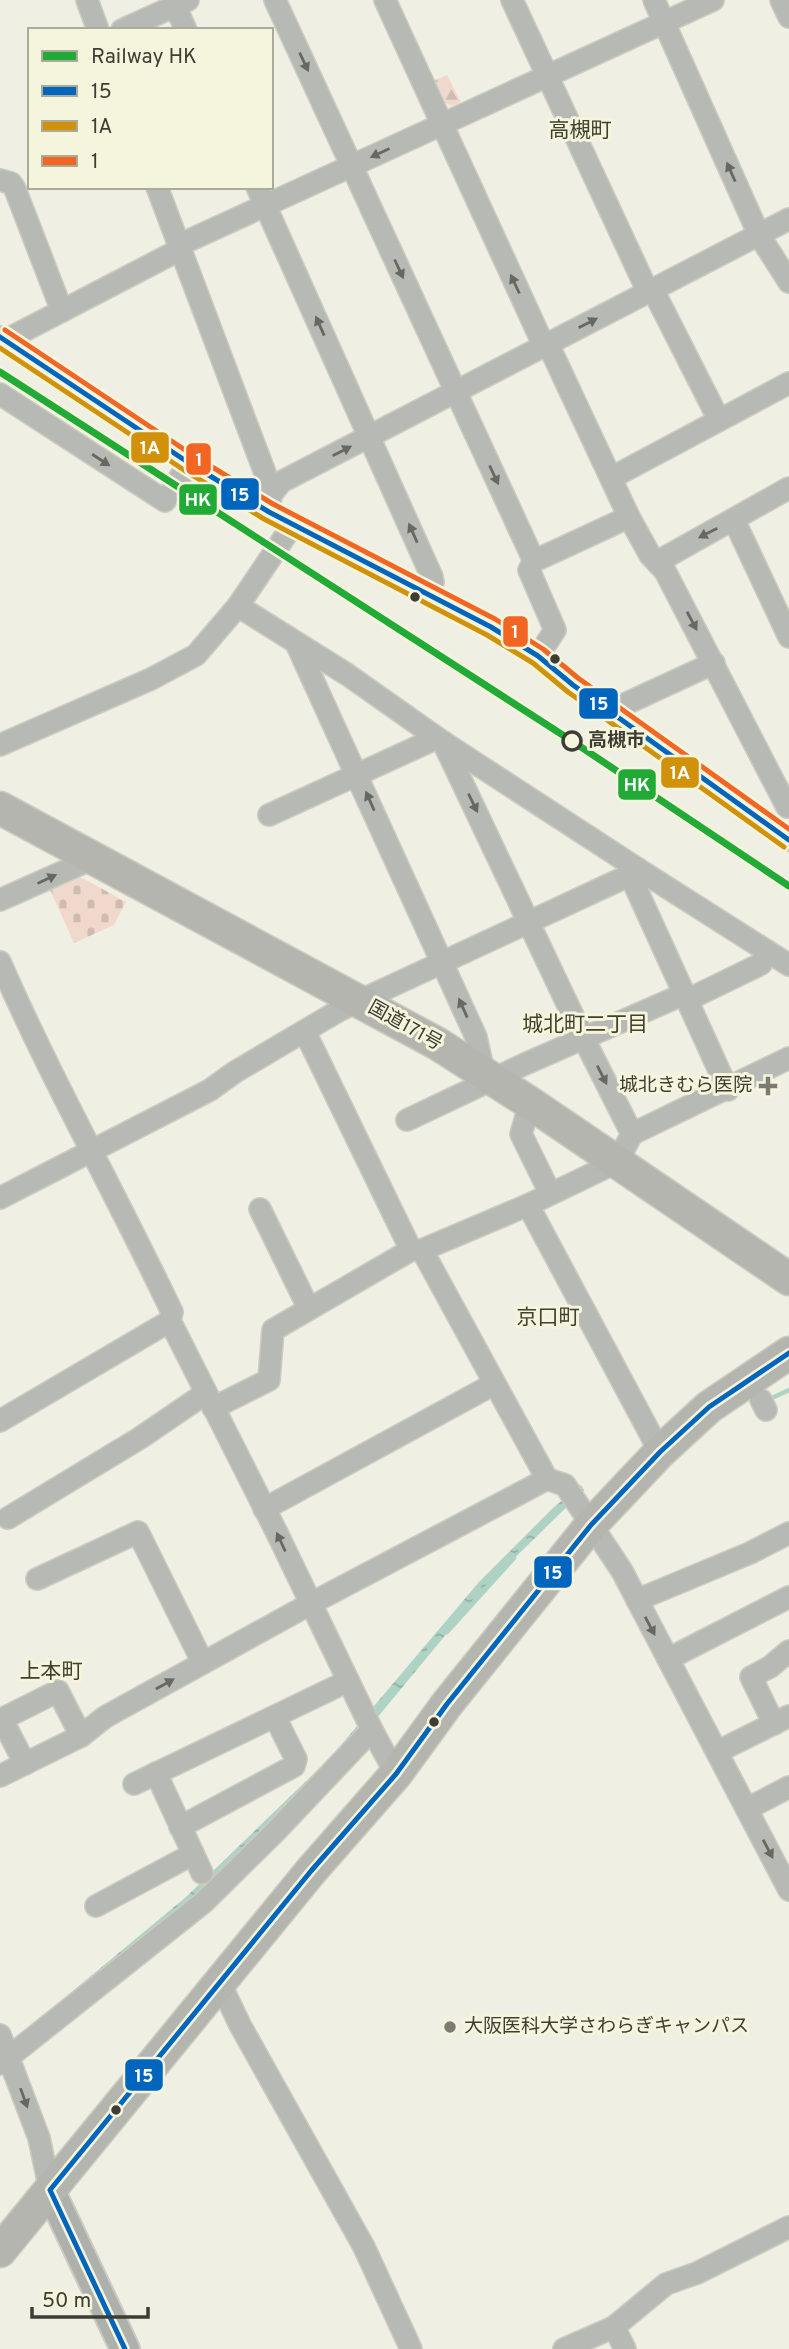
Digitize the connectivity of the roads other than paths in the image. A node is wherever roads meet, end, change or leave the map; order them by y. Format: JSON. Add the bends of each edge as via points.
{"nodes":[{"id":1,"x":87,"y":0,"type":"edge"},
{"id":2,"x":275,"y":0,"type":"edge"},
{"id":3,"x":385,"y":0,"type":"edge"},
{"id":4,"x":512,"y":0,"type":"edge"},
{"id":5,"x":654,"y":0,"type":"edge"},
{"id":6,"x":713,"y":0,"type":"edge"},
{"id":7,"x":781,"y":0,"type":"edge"},
{"id":8,"x":182,"y":3,"type":"edge"},
{"id":9,"x":789,"y":17,"type":"edge"},
{"id":10,"x":664,"y":22,"type":"junction"},
{"id":11,"x":97,"y":28,"type":"edge"},
{"id":12,"x":126,"y":28,"type":"edge"},
{"id":13,"x":186,"y":28,"type":"edge"},
{"id":14,"x":547,"y":76,"type":"junction"},
{"id":15,"x":442,"y":124,"type":"junction"},
{"id":16,"x":352,"y":166,"type":"junction"},
{"id":17,"x":0,"y":180,"type":"edge"},
{"id":18,"x":158,"y":189,"type":"edge"},
{"id":19,"x":261,"y":196,"type":"edge"},
{"id":20,"x":789,"y":219,"type":"edge"},
{"id":21,"x":759,"y":235,"type":"junction"},
{"id":22,"x":180,"y":247,"type":"junction"},
{"id":23,"x":789,"y":282,"type":"edge"},
{"id":24,"x":650,"y":291,"type":"junction"},
{"id":25,"x":62,"y":311,"type":"junction"},
{"id":26,"x":3,"y":339,"type":"edge"},
{"id":27,"x":546,"y":345,"type":"junction"},
{"id":28,"x":789,"y":383,"type":"edge"},
{"id":29,"x":455,"y":391,"type":"junction"},
{"id":30,"x":0,"y":394,"type":"edge"},
{"id":31,"x":719,"y":421,"type":"junction"},
{"id":32,"x":370,"y":436,"type":"junction"},
{"id":33,"x":189,"y":463,"type":"junction"},
{"id":34,"x":611,"y":478,"type":"junction"},
{"id":35,"x":789,"y":488,"type":"edge"},
{"id":36,"x":269,"y":512,"type":"junction"},
{"id":37,"x":629,"y":517,"type":"junction"},
{"id":38,"x":734,"y":520,"type":"junction"},
{"id":39,"x":292,"y":526,"type":"junction"},
{"id":40,"x":534,"y":561,"type":"junction"},
{"id":41,"x":657,"y":562,"type":"junction"},
{"id":42,"x":428,"y":596,"type":"junction"},
{"id":43,"x":238,"y":606,"type":"junction"},
{"id":44,"x":789,"y":637,"type":"edge"},
{"id":45,"x":296,"y":642,"type":"junction"},
{"id":46,"x":538,"y":656,"type":"junction"},
{"id":47,"x":714,"y":663,"type":"junction"},
{"id":48,"x":610,"y":711,"type":"junction"},
{"id":49,"x":440,"y":740,"type":"junction"},
{"id":50,"x":0,"y":745,"type":"edge"},
{"id":51,"x":358,"y":776,"type":"junction"},
{"id":52,"x":788,"y":806,"type":"edge"},
{"id":53,"x":0,"y":808,"type":"edge"},
{"id":54,"x":269,"y":815,"type":"dead end"},
{"id":55,"x":762,"y":820,"type":"junction"},
{"id":56,"x":789,"y":840,"type":"edge"},
{"id":57,"x":94,"y":858,"type":"junction"},
{"id":58,"x":634,"y":872,"type":"junction"},
{"id":59,"x":0,"y":900,"type":"edge"},
{"id":60,"x":531,"y":923,"type":"junction"},
{"id":61,"x":767,"y":951,"type":"junction"},
{"id":62,"x":0,"y":962,"type":"edge"},
{"id":63,"x":443,"y":963,"type":"junction"},
{"id":64,"x":789,"y":965,"type":"edge"},
{"id":65,"x":685,"y":997,"type":"junction"},
{"id":66,"x":360,"y":1002,"type":"junction"},
{"id":67,"x":304,"y":1032,"type":"junction"},
{"id":68,"x":584,"y":1039,"type":"junction"},
{"id":69,"x":789,"y":1058,"type":"edge"},
{"id":70,"x":489,"y":1076,"type":"junction"},
{"id":71,"x":728,"y":1090,"type":"junction"},
{"id":72,"x":530,"y":1103,"type":"junction"},
{"id":73,"x":407,"y":1120,"type":"dead end"},
{"id":74,"x":632,"y":1134,"type":"junction"},
{"id":75,"x":92,"y":1151,"type":"junction"},
{"id":76,"x":617,"y":1162,"type":"junction"},
{"id":77,"x":550,"y":1193,"type":"junction"},
{"id":78,"x":0,"y":1198,"type":"edge"},
{"id":79,"x":528,"y":1205,"type":"junction"},
{"id":80,"x":260,"y":1209,"type":"dead end"},
{"id":81,"x":416,"y":1250,"type":"junction"},
{"id":82,"x":789,"y":1279,"type":"edge"},
{"id":83,"x":309,"y":1310,"type":"junction"},
{"id":84,"x":170,"y":1321,"type":"junction"},
{"id":85,"x":789,"y":1353,"type":"edge"},
{"id":86,"x":494,"y":1384,"type":"junction"},
{"id":87,"x":209,"y":1401,"type":"junction"},
{"id":88,"x":0,"y":1421,"type":"edge"},
{"id":89,"x":660,"y":1452,"type":"junction"},
{"id":90,"x":547,"y":1479,"type":"junction"},
{"id":91,"x":579,"y":1505,"type":"junction"},
{"id":92,"x":264,"y":1508,"type":"junction"},
{"id":93,"x":8,"y":1518,"type":"dead end"},
{"id":94,"x":789,"y":1533,"type":"edge"},
{"id":95,"x":37,"y":1579,"type":"dead end"},
{"id":96,"x":789,"y":1597,"type":"edge"},
{"id":97,"x":637,"y":1600,"type":"junction"},
{"id":98,"x":310,"y":1604,"type":"junction"},
{"id":99,"x":789,"y":1651,"type":"edge"},
{"id":100,"x":668,"y":1659,"type":"junction"},
{"id":101,"x":203,"y":1663,"type":"junction"},
{"id":102,"x":348,"y":1681,"type":"junction"},
{"id":103,"x":275,"y":1717,"type":"junction"},
{"id":104,"x":781,"y":1720,"type":"edge"},
{"id":105,"x":370,"y":1725,"type":"junction"},
{"id":106,"x":81,"y":1736,"type":"junction"},
{"id":107,"x":717,"y":1752,"type":"junction"},
{"id":108,"x":25,"y":1765,"type":"junction"},
{"id":109,"x":156,"y":1773,"type":"junction"},
{"id":110,"x":396,"y":1774,"type":"junction"},
{"id":111,"x":0,"y":1776,"type":"edge"},
{"id":112,"x":134,"y":1784,"type":"dead end"},
{"id":113,"x":789,"y":1787,"type":"edge"},
{"id":114,"x":747,"y":1809,"type":"junction"},
{"id":115,"x":180,"y":1827,"type":"junction"},
{"id":116,"x":788,"y":1886,"type":"edge"},
{"id":117,"x":96,"y":1906,"type":"dead end"},
{"id":118,"x":220,"y":1983,"type":"junction"},
{"id":119,"x":0,"y":2035,"type":"edge"},
{"id":120,"x":5,"y":2061,"type":"edge"},
{"id":121,"x":50,"y":2190,"type":"junction"},
{"id":122,"x":789,"y":2227,"type":"edge"},
{"id":123,"x":0,"y":2251,"type":"edge"},
{"id":124,"x":614,"y":2327,"type":"junction"},
{"id":125,"x":125,"y":2349,"type":"edge"},
{"id":126,"x":411,"y":2349,"type":"edge"},
{"id":127,"x":564,"y":2349,"type":"edge"},
{"id":128,"x":625,"y":2349,"type":"edge"}],
"edges":[{"from":1,"to":11,"type":"street"},
{"from":2,"to":16,"type":"street","one_way":true},
{"from":3,"to":15,"type":"street"},
{"from":4,"to":14,"type":"street"},
{"from":5,"to":10,"type":"street"},
{"from":6,"to":10,"type":"street"},
{"from":7,"to":9,"type":"street"},
{"from":8,"to":12,"type":"street"},
{"from":8,"to":13,"type":"street"},
{"from":10,"to":14,"type":"street"},
{"from":21,"to":10,"type":"street","one_way":true},
{"from":14,"to":15,"type":"street"},
{"from":14,"to":24,"type":"street"},
{"from":15,"to":16,"type":"street","one_way":true},
{"from":27,"to":15,"type":"street","one_way":true},
{"from":16,"to":19,"type":"street"},
{"from":16,"to":29,"type":"street","one_way":true},
{"from":17,"to":25,"type":"street","via":[[15,189]]},
{"from":18,"to":22,"type":"street"},
{"from":19,"to":22,"type":"street"},
{"from":32,"to":19,"type":"street","one_way":true},
{"from":20,"to":21,"type":"street"},
{"from":21,"to":23,"type":"street"},
{"from":21,"to":24,"type":"street"},
{"from":22,"to":25,"type":"street"},
{"from":22,"to":36,"type":"street","via":[[265,473]]},
{"from":27,"to":24,"type":"street","one_way":true},
{"from":24,"to":31,"type":"street"},
{"from":25,"to":26,"type":"street"},
{"from":26,"to":33,"type":"street"},
{"from":27,"to":29,"type":"street"},
{"from":27,"to":34,"type":"street"},
{"from":28,"to":31,"type":"street"},
{"from":29,"to":32,"type":"street"},
{"from":29,"to":40,"type":"street","one_way":true},
{"from":30,"to":33,"type":"street","one_way":true,"via":[[164,501]]},
{"from":31,"to":34,"type":"street"},
{"from":36,"to":32,"type":"street","one_way":true,"via":[[271,495],[281,482]]},
{"from":42,"to":32,"type":"street","one_way":true,"via":[[432,577]]},
{"from":33,"to":36,"type":"street"},
{"from":34,"to":37,"type":"street"},
{"from":35,"to":38,"type":"street"},
{"from":36,"to":39,"type":"street"},
{"from":37,"to":40,"type":"street"},
{"from":37,"to":41,"type":"street"},
{"from":38,"to":41,"type":"street","one_way":true},
{"from":38,"to":44,"type":"street"},
{"from":39,"to":42,"type":"street"},
{"from":39,"to":43,"type":"street"},
{"from":40,"to":46,"type":"street","via":[[529,570],[555,630]]},
{"from":41,"to":47,"type":"street","one_way":true},
{"from":42,"to":46,"type":"street","via":[[491,626]]},
{"from":43,"to":45,"type":"street"},
{"from":43,"to":50,"type":"street","via":[[196,656]]},
{"from":45,"to":49,"type":"street"},
{"from":45,"to":51,"type":"street"},
{"from":46,"to":48,"type":"street"},
{"from":47,"to":48,"type":"street"},
{"from":47,"to":52,"type":"street"},
{"from":48,"to":55,"type":"street"},
{"from":49,"to":51,"type":"street"},
{"from":49,"to":58,"type":"street"},
{"from":49,"to":60,"type":"street","one_way":true},
{"from":51,"to":54,"type":"street"},
{"from":63,"to":51,"type":"street","one_way":true},
{"from":52,"to":55,"type":"street"},
{"from":53,"to":57,"type":"highway","name":"国道171号"},
{"from":55,"to":56,"type":"street"},
{"from":59,"to":57,"type":"street","one_way":true},
{"from":57,"to":66,"type":"highway","name":"国道171号"},
{"from":58,"to":60,"type":"street"},
{"from":58,"to":61,"type":"street"},
{"from":58,"to":65,"type":"street"},
{"from":60,"to":63,"type":"street"},
{"from":60,"to":68,"type":"street"},
{"from":61,"to":64,"type":"street"},
{"from":61,"to":65,"type":"street","via":[[761,964]]},
{"from":62,"to":75,"type":"street"},
{"from":63,"to":66,"type":"street"},
{"from":70,"to":63,"type":"street","one_way":true},
{"from":65,"to":68,"type":"street"},
{"from":65,"to":71,"type":"street"},
{"from":66,"to":67,"type":"street"},
{"from":66,"to":70,"type":"highway","name":"国道171号"},
{"from":67,"to":75,"type":"street","via":[[210,1090]]},
{"from":67,"to":81,"type":"street"},
{"from":68,"to":70,"type":"street"},
{"from":68,"to":74,"type":"street","one_way":true},
{"from":69,"to":71,"type":"street"},
{"from":70,"to":72,"type":"highway","name":"国道171号"},
{"from":70,"to":73,"type":"street"},
{"from":71,"to":74,"type":"street"},
{"from":72,"to":76,"type":"highway","name":"国道171号"},
{"from":72,"to":77,"type":"street","via":[[522,1134]]},
{"from":74,"to":76,"type":"street"},
{"from":75,"to":78,"type":"street"},
{"from":75,"to":84,"type":"street","via":[[172,1312]]},
{"from":76,"to":77,"type":"street"},
{"from":76,"to":82,"type":"highway","name":"国道171号"},
{"from":77,"to":79,"type":"street"},
{"from":79,"to":81,"type":"street"},
{"from":79,"to":89,"type":"street"},
{"from":80,"to":83,"type":"street"},
{"from":81,"to":83,"type":"street"},
{"from":81,"to":86,"type":"street"},
{"from":83,"to":87,"type":"street","via":[[273,1330],[269,1380]]},
{"from":84,"to":87,"type":"street"},
{"from":84,"to":88,"type":"street"},
{"from":85,"to":89,"type":"highway","via":[[709,1407]]},
{"from":86,"to":90,"type":"street"},
{"from":86,"to":92,"type":"street"},
{"from":87,"to":92,"type":"street"},
{"from":87,"to":93,"type":"street"},
{"from":89,"to":91,"type":"highway"},
{"from":90,"to":91,"type":"street","via":[[565,1485]]},
{"from":90,"to":98,"type":"street"},
{"from":91,"to":97,"type":"street"},
{"from":91,"to":110,"type":"highway"},
{"from":98,"to":92,"type":"street","one_way":true},
{"from":94,"to":97,"type":"street"},
{"from":95,"to":101,"type":"street","via":[[138,1532]]},
{"from":96,"to":100,"type":"street"},
{"from":97,"to":100,"type":"street","one_way":true},
{"from":98,"to":101,"type":"street"},
{"from":98,"to":102,"type":"street"},
{"from":99,"to":104,"type":"street","via":[[751,1677]]},
{"from":100,"to":107,"type":"street"},
{"from":106,"to":101,"type":"street","one_way":true,"via":[[105,1717]]},
{"from":102,"to":103,"type":"street"},
{"from":102,"to":105,"type":"street"},
{"from":103,"to":109,"type":"street"},
{"from":103,"to":115,"type":"street","via":[[296,1759],[294,1766]]},
{"from":104,"to":107,"type":"street"},
{"from":105,"to":110,"type":"street"},
{"from":105,"to":120,"type":"street","via":[[366,1736],[204,1902]]},
{"from":106,"to":108,"type":"street"},
{"from":106,"to":108,"type":"street","via":[[58,1691],[2,1719]]},
{"from":107,"to":114,"type":"street"},
{"from":108,"to":111,"type":"street"},
{"from":109,"to":112,"type":"street"},
{"from":109,"to":115,"type":"street"},
{"from":110,"to":118,"type":"highway"},
{"from":113,"to":114,"type":"street"},
{"from":114,"to":116,"type":"street","one_way":true},
{"from":115,"to":117,"type":"street","via":[[198,1864]]},
{"from":118,"to":121,"type":"highway"},
{"from":118,"to":126,"type":"street","via":[[364,2247]]},
{"from":119,"to":120,"type":"street"},
{"from":120,"to":121,"type":"street","one_way":true,"via":[[39,2138]]},
{"from":121,"to":123,"type":"highway"},
{"from":121,"to":125,"type":"main road"},
{"from":122,"to":124,"type":"street","via":[[666,2284]]},
{"from":124,"to":127,"type":"street"},
{"from":124,"to":128,"type":"street"}]}
